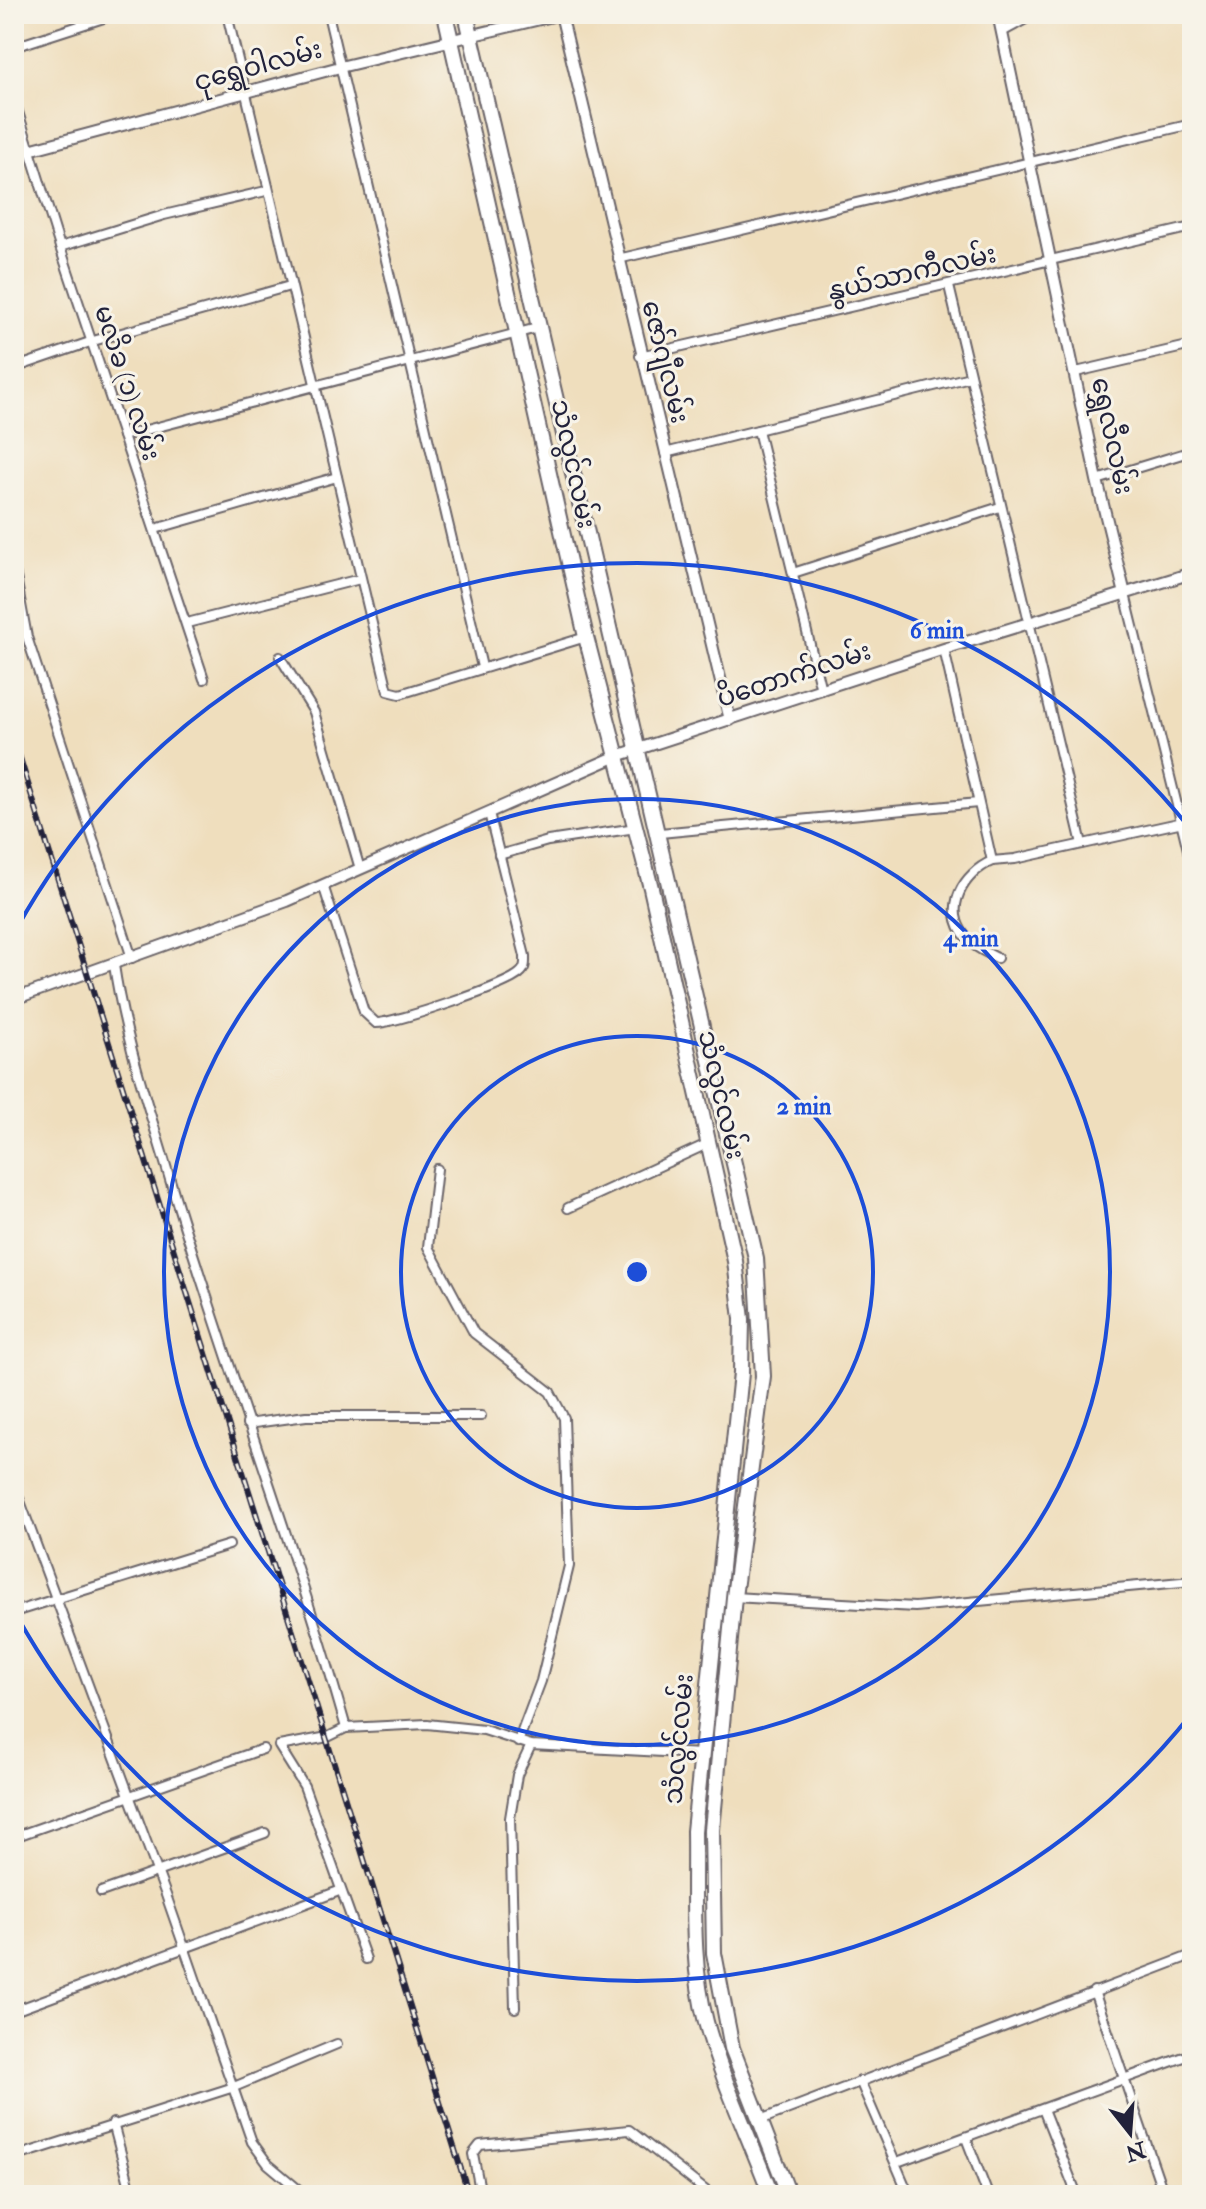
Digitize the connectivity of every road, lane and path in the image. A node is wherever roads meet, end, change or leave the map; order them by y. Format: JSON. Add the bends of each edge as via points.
{"nodes":[{"id":1,"x":116,"y":14,"type":"edge"},
{"id":2,"x":227,"y":14,"type":"edge"},
{"id":3,"x":328,"y":14,"type":"edge"},
{"id":4,"x":445,"y":14,"type":"edge"},
{"id":5,"x":466,"y":14,"type":"edge"},
{"id":6,"x":561,"y":14,"type":"edge"},
{"id":7,"x":998,"y":14,"type":"edge"},
{"id":8,"x":1035,"y":14,"type":"edge"},
{"id":9,"x":1002,"y":32,"type":"junction"},
{"id":10,"x":471,"y":35,"type":"junction"},
{"id":11,"x":452,"y":39,"type":"junction"},
{"id":12,"x":14,"y":47,"type":"edge"},
{"id":13,"x":340,"y":67,"type":"junction"},
{"id":14,"x":245,"y":92,"type":"junction"},
{"id":15,"x":14,"y":99,"type":"edge"},
{"id":16,"x":1192,"y":124,"type":"edge"},
{"id":17,"x":30,"y":148,"type":"junction"},
{"id":18,"x":14,"y":154,"type":"edge"},
{"id":19,"x":1031,"y":163,"type":"junction"},
{"id":20,"x":266,"y":191,"type":"junction"},
{"id":21,"x":1192,"y":227,"type":"edge"},
{"id":22,"x":60,"y":247,"type":"junction"},
{"id":23,"x":618,"y":259,"type":"junction"},
{"id":24,"x":1051,"y":261,"type":"junction"},
{"id":25,"x":290,"y":286,"type":"junction"},
{"id":26,"x":949,"y":286,"type":"junction"},
{"id":27,"x":541,"y":327,"type":"junction"},
{"id":28,"x":519,"y":333,"type":"junction"},
{"id":29,"x":93,"y":341,"type":"junction"},
{"id":30,"x":1192,"y":345,"type":"edge"},
{"id":31,"x":640,"y":356,"type":"junction"},
{"id":32,"x":410,"y":361,"type":"junction"},
{"id":33,"x":14,"y":368,"type":"edge"},
{"id":34,"x":1076,"y":372,"type":"junction"},
{"id":35,"x":970,"y":377,"type":"junction"},
{"id":36,"x":313,"y":385,"type":"junction"},
{"id":37,"x":758,"y":430,"type":"junction"},
{"id":38,"x":123,"y":436,"type":"junction"},
{"id":39,"x":1192,"y":451,"type":"edge"},
{"id":40,"x":665,"y":453,"type":"junction"},
{"id":41,"x":337,"y":477,"type":"junction"},
{"id":42,"x":1097,"y":480,"type":"junction"},
{"id":43,"x":1000,"y":507,"type":"junction"},
{"id":44,"x":155,"y":529,"type":"junction"},
{"id":45,"x":14,"y":566,"type":"edge"},
{"id":46,"x":793,"y":573,"type":"junction"},
{"id":47,"x":1192,"y":573,"type":"edge"},
{"id":48,"x":360,"y":579,"type":"junction"},
{"id":49,"x":1125,"y":594,"type":"junction"},
{"id":50,"x":187,"y":623,"type":"junction"},
{"id":51,"x":1026,"y":624,"type":"junction"},
{"id":52,"x":586,"y":637,"type":"junction"},
{"id":53,"x":944,"y":649,"type":"junction"},
{"id":54,"x":280,"y":657,"type":"dead end"},
{"id":55,"x":482,"y":667,"type":"junction"},
{"id":56,"x":204,"y":679,"type":"dead end"},
{"id":57,"x":821,"y":690,"type":"junction"},
{"id":58,"x":730,"y":720,"type":"junction"},
{"id":59,"x":640,"y":749,"type":"junction"},
{"id":60,"x":617,"y":756,"type":"junction"},
{"id":61,"x":978,"y":803,"type":"junction"},
{"id":62,"x":489,"y":813,"type":"junction"},
{"id":63,"x":1192,"y":820,"type":"edge"},
{"id":64,"x":1182,"y":823,"type":"junction"},
{"id":65,"x":636,"y":828,"type":"junction"},
{"id":66,"x":660,"y":833,"type":"junction"},
{"id":67,"x":1082,"y":844,"type":"junction"},
{"id":68,"x":499,"y":855,"type":"junction"},
{"id":69,"x":992,"y":861,"type":"junction"},
{"id":70,"x":1192,"y":866,"type":"edge"},
{"id":71,"x":360,"y":869,"type":"junction"},
{"id":72,"x":323,"y":885,"type":"junction"},
{"id":73,"x":132,"y":958,"type":"junction"},
{"id":74,"x":997,"y":958,"type":"dead end"},
{"id":75,"x":114,"y":965,"type":"junction"},
{"id":76,"x":14,"y":999,"type":"edge"},
{"id":77,"x":707,"y":1144,"type":"junction"},
{"id":78,"x":437,"y":1169,"type":"dead end"},
{"id":79,"x":568,"y":1208,"type":"dead end"},
{"id":80,"x":481,"y":1416,"type":"dead end"},
{"id":81,"x":247,"y":1424,"type":"junction"},
{"id":82,"x":14,"y":1485,"type":"edge"},
{"id":83,"x":229,"y":1545,"type":"dead end"},
{"id":84,"x":1192,"y":1581,"type":"edge"},
{"id":85,"x":716,"y":1594,"type":"junction"},
{"id":86,"x":58,"y":1597,"type":"junction"},
{"id":87,"x":734,"y":1597,"type":"junction"},
{"id":88,"x":14,"y":1612,"type":"edge"},
{"id":89,"x":346,"y":1728,"type":"junction"},
{"id":90,"x":518,"y":1742,"type":"junction"},
{"id":91,"x":531,"y":1745,"type":"junction"},
{"id":92,"x":263,"y":1749,"type":"dead end"},
{"id":93,"x":701,"y":1754,"type":"junction"},
{"id":94,"x":130,"y":1796,"type":"junction"},
{"id":95,"x":265,"y":1833,"type":"dead end"},
{"id":96,"x":14,"y":1837,"type":"edge"},
{"id":97,"x":158,"y":1872,"type":"junction"},
{"id":98,"x":339,"y":1891,"type":"junction"},
{"id":99,"x":101,"y":1892,"type":"dead end"},
{"id":100,"x":713,"y":1901,"type":"junction"},
{"id":101,"x":695,"y":1902,"type":"junction"},
{"id":102,"x":185,"y":1949,"type":"junction"},
{"id":103,"x":1192,"y":1955,"type":"edge"},
{"id":104,"x":366,"y":1959,"type":"dead end"},
{"id":105,"x":1094,"y":1991,"type":"junction"},
{"id":106,"x":515,"y":2008,"type":"dead end"},
{"id":107,"x":14,"y":2011,"type":"edge"},
{"id":108,"x":337,"y":2044,"type":"dead end"},
{"id":109,"x":1192,"y":2054,"type":"edge"},
{"id":110,"x":1124,"y":2078,"type":"junction"},
{"id":111,"x":860,"y":2081,"type":"junction"},
{"id":112,"x":234,"y":2087,"type":"junction"},
{"id":113,"x":1043,"y":2109,"type":"junction"},
{"id":114,"x":760,"y":2120,"type":"junction"},
{"id":115,"x":113,"y":2123,"type":"junction"},
{"id":116,"x":966,"y":2138,"type":"junction"},
{"id":117,"x":14,"y":2157,"type":"edge"},
{"id":118,"x":897,"y":2162,"type":"junction"},
{"id":119,"x":767,"y":2194,"type":"edge"},
{"id":120,"x":132,"y":2195,"type":"edge"},
{"id":121,"x":305,"y":2195,"type":"edge"},
{"id":122,"x":481,"y":2195,"type":"edge"},
{"id":123,"x":711,"y":2195,"type":"edge"},
{"id":124,"x":789,"y":2195,"type":"edge"},
{"id":125,"x":909,"y":2195,"type":"edge"},
{"id":126,"x":988,"y":2195,"type":"edge"},
{"id":127,"x":1077,"y":2195,"type":"edge"},
{"id":128,"x":1164,"y":2195,"type":"edge"}],
"edges":[{"from":1,"to":12,"type":"street"},
{"from":2,"to":14,"type":"street"},
{"from":3,"to":13,"type":"street"},
{"from":4,"to":11,"type":"main road","name":"သံလွင်လမ်း"},
{"from":5,"to":10,"type":"main road","name":"သံလွင်လမ်း"},
{"from":6,"to":10,"type":"street","name":"ငုရွှေဝါလမ်း"},
{"from":6,"to":23,"type":"street","name":"ဇော်ဂျီလမ်း"},
{"from":7,"to":9,"type":"street","name":"ရွှေလီလမ်း"},
{"from":8,"to":9,"type":"street"},
{"from":9,"to":19,"type":"street","name":"ရွှေလီလမ်း"},
{"from":10,"to":11,"type":"street","name":"ငုရွှေဝါလမ်း"},
{"from":10,"to":27,"type":"main road","name":"သံလွင်လမ်း"},
{"from":11,"to":13,"type":"street","name":"ငုရွှေဝါလမ်း"},
{"from":11,"to":28,"type":"main road","name":"သံလွင်လမ်း"},
{"from":13,"to":14,"type":"street","name":"ငုရွှေဝါလမ်း"},
{"from":13,"to":32,"type":"street"},
{"from":14,"to":17,"type":"street","name":"ငုရွှေဝါလမ်း"},
{"from":14,"to":20,"type":"street"},
{"from":15,"to":17,"type":"street","name":"မလိခ (၁) လမ်း"},
{"from":16,"to":19,"type":"street"},
{"from":17,"to":18,"type":"street","name":"ငုရွှေဝါလမ်း"},
{"from":17,"to":22,"type":"street","name":"မလိခ (၁) လမ်း"},
{"from":19,"to":23,"type":"street"},
{"from":19,"to":24,"type":"street","name":"ရွှေလီလမ်း"},
{"from":20,"to":22,"type":"street"},
{"from":20,"to":25,"type":"street"},
{"from":21,"to":24,"type":"street","name":"နွယ်သာကီလမ်း"},
{"from":22,"to":29,"type":"street","name":"မလိခ (၁) လမ်း"},
{"from":23,"to":31,"type":"street","name":"ဇော်ဂျီလမ်း"},
{"from":24,"to":26,"type":"street","name":"နွယ်သာကီလမ်း"},
{"from":24,"to":34,"type":"street","name":"ရွှေလီလမ်း"},
{"from":25,"to":29,"type":"street"},
{"from":25,"to":36,"type":"street"},
{"from":26,"to":31,"type":"street","name":"နွယ်သာကီလမ်း"},
{"from":26,"to":35,"type":"street"},
{"from":27,"to":28,"type":"street"},
{"from":27,"to":59,"type":"main road","name":"သံလွင်လမ်း"},
{"from":28,"to":32,"type":"street"},
{"from":28,"to":52,"type":"main road","name":"သံလွင်လမ်း"},
{"from":29,"to":33,"type":"street"},
{"from":29,"to":38,"type":"street","name":"မလိခ (၁) လမ်း"},
{"from":30,"to":34,"type":"street"},
{"from":31,"to":40,"type":"street","name":"ဇော်ဂျီလမ်း"},
{"from":32,"to":36,"type":"street"},
{"from":32,"to":55,"type":"street"},
{"from":34,"to":42,"type":"street","name":"ရွှေလီလမ်း"},
{"from":35,"to":37,"type":"street"},
{"from":35,"to":43,"type":"street"},
{"from":36,"to":38,"type":"street"},
{"from":36,"to":41,"type":"street"},
{"from":37,"to":40,"type":"street"},
{"from":37,"to":46,"type":"street"},
{"from":38,"to":44,"type":"street","name":"မလိခ (၁) လမ်း"},
{"from":39,"to":42,"type":"street"},
{"from":40,"to":58,"type":"street","name":"ဇော်ဂျီလမ်း"},
{"from":41,"to":44,"type":"street"},
{"from":41,"to":48,"type":"street"},
{"from":42,"to":49,"type":"street","name":"ရွှေလီလမ်း"},
{"from":43,"to":46,"type":"street"},
{"from":43,"to":51,"type":"street"},
{"from":44,"to":50,"type":"street","name":"မလိခ (၁) လမ်း"},
{"from":45,"to":73,"type":"street","via":[[27,637]]},
{"from":46,"to":57,"type":"street"},
{"from":47,"to":49,"type":"street","name":"ပိတောက်လမ်း"},
{"from":48,"to":50,"type":"street"},
{"from":48,"to":55,"type":"street","via":[[384,684],[392,694]]},
{"from":49,"to":51,"type":"street","name":"ပိတောက်လမ်း"},
{"from":49,"to":64,"type":"street","name":"ရွှေလီလမ်း"},
{"from":50,"to":56,"type":"street","name":"မလိခ (၁) လမ်း"},
{"from":51,"to":53,"type":"street","name":"ပိတောက်လမ်း"},
{"from":51,"to":67,"type":"street"},
{"from":52,"to":55,"type":"street"},
{"from":52,"to":60,"type":"main road","name":"သံလွင်လမ်း"},
{"from":53,"to":57,"type":"street","name":"ပိတောက်လမ်း"},
{"from":53,"to":61,"type":"street"},
{"from":54,"to":71,"type":"street","via":[[314,712]]},
{"from":57,"to":58,"type":"street","name":"ပိတောက်လမ်း"},
{"from":58,"to":59,"type":"street","name":"ပိတောက်လမ်း"},
{"from":59,"to":60,"type":"street","name":"ပိတောက်လမ်း"},
{"from":59,"to":66,"type":"main road","name":"သံလွင်လမ်း"},
{"from":60,"to":62,"type":"street","name":"ပိတောက်လမ်း"},
{"from":60,"to":65,"type":"main road","name":"သံလွင်လမ်း"},
{"from":61,"to":66,"type":"street"},
{"from":61,"to":69,"type":"street"},
{"from":62,"to":68,"type":"street"},
{"from":62,"to":71,"type":"street","name":"ပိတောက်လမ်း"},
{"from":63,"to":64,"type":"street"},
{"from":64,"to":67,"type":"street"},
{"from":64,"to":70,"type":"street","name":"ရွှေလီလမ်း"},
{"from":65,"to":68,"type":"street","via":[[548,841]]},
{"from":65,"to":77,"type":"main road","name":"သံလွင်လမ်း"},
{"from":66,"to":87,"type":"main road","name":"သံလွင်လမ်း","via":[[749,1223],[760,1297],[763,1376]]},
{"from":67,"to":69,"type":"street"},
{"from":68,"to":72,"type":"street","via":[[525,967],[519,975],[472,994],[385,1023],[376,1023],[364,1012]]},
{"from":69,"to":74,"type":"street","via":[[962,882],[958,915],[966,938]]},
{"from":71,"to":72,"type":"street","name":"ပိတောက်လမ်း"},
{"from":72,"to":73,"type":"street","name":"ပိတောက်လမ်း"},
{"from":73,"to":75,"type":"street","name":"ပိတောက်လမ်း"},
{"from":75,"to":76,"type":"street","name":"ပိတောက်လမ်း"},
{"from":75,"to":81,"type":"street","via":[[131,1050]]},
{"from":77,"to":79,"type":"street"},
{"from":77,"to":85,"type":"main road","name":"သံလွင်လမ်း","via":[[735,1261],[742,1319],[741,1373]]},
{"from":78,"to":90,"type":"street","via":[[428,1247],[474,1333],[550,1392],[564,1418],[569,1566],[541,1681]]},
{"from":80,"to":81,"type":"street","via":[[306,1416]]},
{"from":81,"to":89,"type":"street"},
{"from":82,"to":86,"type":"street"},
{"from":83,"to":86,"type":"street"},
{"from":84,"to":87,"type":"street","via":[[915,1607]]},
{"from":85,"to":87,"type":"street"},
{"from":85,"to":93,"type":"main road","name":"သံလွင်လမ်း"},
{"from":86,"to":88,"type":"street"},
{"from":86,"to":94,"type":"street"},
{"from":87,"to":100,"type":"main road","name":"သံလွင်လမ်း","via":[[712,1830]]},
{"from":89,"to":90,"type":"street","via":[[427,1724],[484,1730]]},
{"from":89,"to":98,"type":"street","via":[[328,1737],[279,1746],[304,1786]]},
{"from":90,"to":91,"type":"street"},
{"from":91,"to":93,"type":"street"},
{"from":91,"to":106,"type":"street","via":[[517,1775],[510,1818]]},
{"from":92,"to":94,"type":"street"},
{"from":93,"to":101,"type":"main road","name":"သံလွင်လမ်း"},
{"from":94,"to":96,"type":"street"},
{"from":94,"to":97,"type":"street"},
{"from":95,"to":97,"type":"street"},
{"from":97,"to":99,"type":"street"},
{"from":97,"to":102,"type":"street"},
{"from":98,"to":102,"type":"street"},
{"from":98,"to":104,"type":"street"},
{"from":100,"to":101,"type":"main road"},
{"from":100,"to":114,"type":"main road","name":"သံလွင်လမ်း","via":[[714,1953],[725,2023]]},
{"from":101,"to":119,"type":"main road","name":"သံလွင်လမ်း","via":[[706,2022]]},
{"from":102,"to":107,"type":"street"},
{"from":102,"to":112,"type":"street"},
{"from":103,"to":105,"type":"street"},
{"from":105,"to":110,"type":"street"},
{"from":105,"to":111,"type":"street"},
{"from":108,"to":112,"type":"street"},
{"from":109,"to":110,"type":"street"},
{"from":110,"to":113,"type":"street"},
{"from":110,"to":128,"type":"street"},
{"from":111,"to":114,"type":"street"},
{"from":111,"to":118,"type":"street"},
{"from":112,"to":115,"type":"street"},
{"from":112,"to":121,"type":"street","via":[[252,2142],[268,2164]]},
{"from":113,"to":116,"type":"street"},
{"from":113,"to":127,"type":"street"},
{"from":114,"to":124,"type":"main road","name":"သံလွင်လမ်း"},
{"from":115,"to":117,"type":"street"},
{"from":115,"to":120,"type":"street"},
{"from":116,"to":118,"type":"street"},
{"from":116,"to":126,"type":"street"},
{"from":118,"to":125,"type":"street"},
{"from":122,"to":123,"type":"street","via":[[473,2154],[480,2145],[629,2130]]}]}
